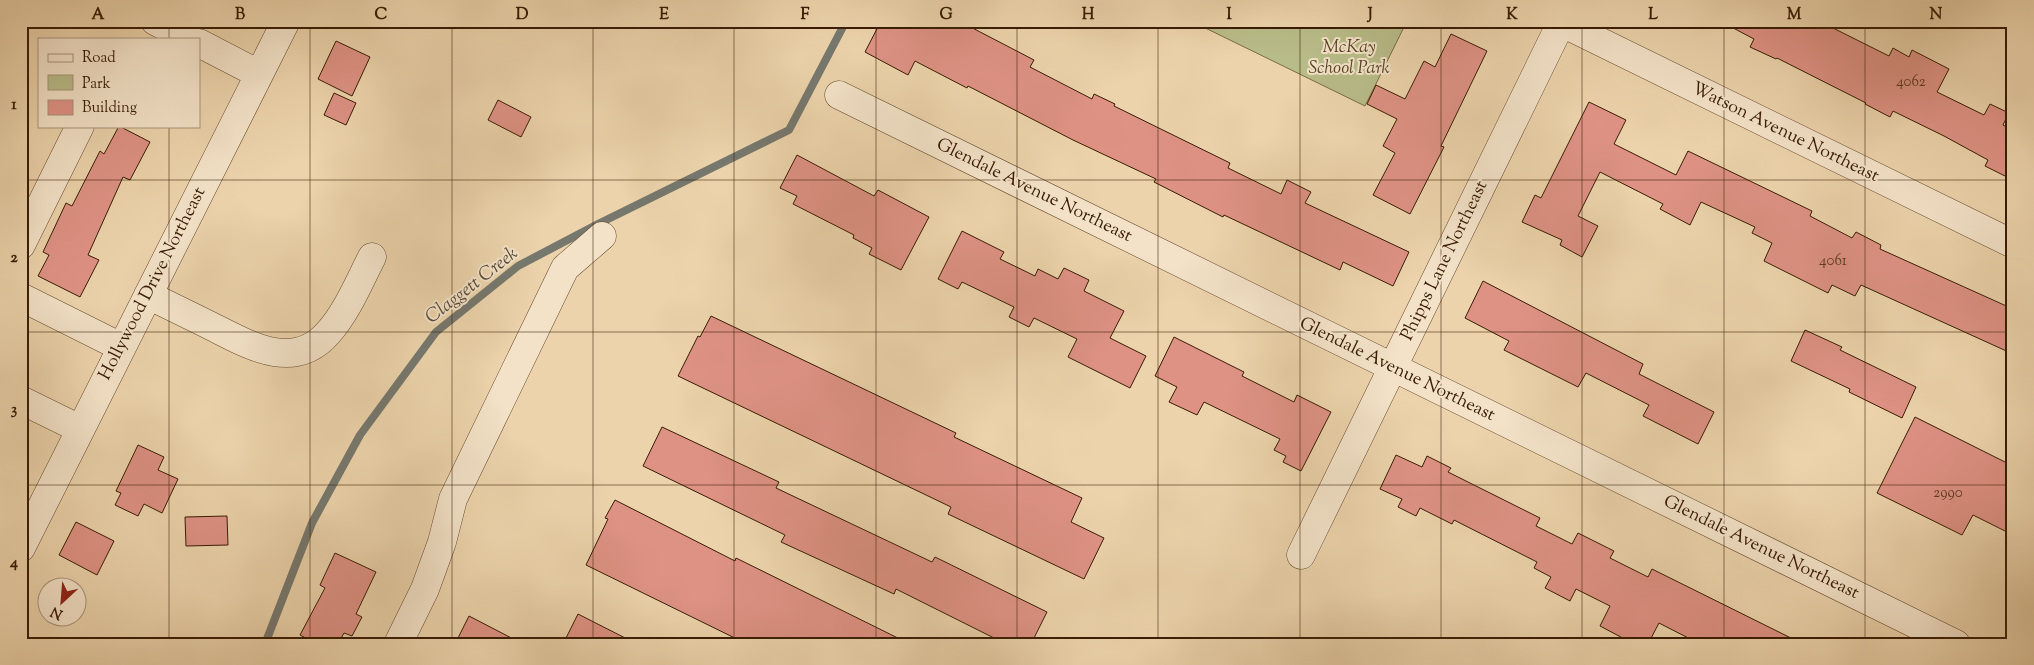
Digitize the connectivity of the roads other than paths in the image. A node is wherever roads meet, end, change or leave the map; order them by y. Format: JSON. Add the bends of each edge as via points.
{"nodes":[{"id":1,"x":155,"y":21,"type":"edge"},
{"id":2,"x":286,"y":21,"type":"edge"},
{"id":3,"x":1560,"y":22,"type":"edge"},
{"id":4,"x":188,"y":38,"type":"edge"},
{"id":5,"x":200,"y":44,"type":"edge"},
{"id":6,"x":259,"y":74,"type":"junction"},
{"id":7,"x":839,"y":96,"type":"dead end"},
{"id":8,"x":79,"y":128,"type":"edge"},
{"id":9,"x":602,"y":236,"type":"dead end"},
{"id":10,"x":2013,"y":244,"type":"edge"},
{"id":11,"x":21,"y":245,"type":"edge"},
{"id":12,"x":372,"y":257,"type":"dead end"},
{"id":13,"x":148,"y":295,"type":"junction"},
{"id":14,"x":21,"y":297,"type":"edge"},
{"id":15,"x":121,"y":347,"type":"junction"},
{"id":16,"x":1392,"y":368,"type":"junction"},
{"id":17,"x":21,"y":400,"type":"edge"},
{"id":18,"x":80,"y":429,"type":"junction"},
{"id":19,"x":21,"y":548,"type":"edge"},
{"id":20,"x":1301,"y":555,"type":"dead end"},
{"id":21,"x":398,"y":644,"type":"edge"},
{"id":22,"x":1956,"y":644,"type":"edge"}],
"edges":[{"from":1,"to":4,"type":"street"},
{"from":2,"to":6,"type":"street","name":"Hollywood Drive Northeast"},
{"from":3,"to":10,"type":"street","name":"Watson Avenue Northeast"},
{"from":3,"to":16,"type":"street","name":"Phipps Lane Northeast"},
{"from":5,"to":6,"type":"street"},
{"from":6,"to":13,"type":"street","name":"Hollywood Drive Northeast"},
{"from":7,"to":16,"type":"street","name":"Glendale Avenue Northeast"},
{"from":8,"to":11,"type":"street"},
{"from":9,"to":21,"type":"street","via":[[565,268],[453,499],[425,589]]},
{"from":12,"to":13,"type":"street","via":[[339,319],[322,339],[302,351],[273,352],[253,347]]},
{"from":13,"to":15,"type":"street","name":"Hollywood Drive Northeast"},
{"from":14,"to":15,"type":"street"},
{"from":15,"to":18,"type":"street","name":"Hollywood Drive Northeast"},
{"from":16,"to":20,"type":"street","name":"Phipps Lane Northeast"},
{"from":16,"to":22,"type":"street","name":"Glendale Avenue Northeast"},
{"from":17,"to":18,"type":"street"},
{"from":18,"to":19,"type":"street","name":"Hollywood Drive Northeast"}]}
